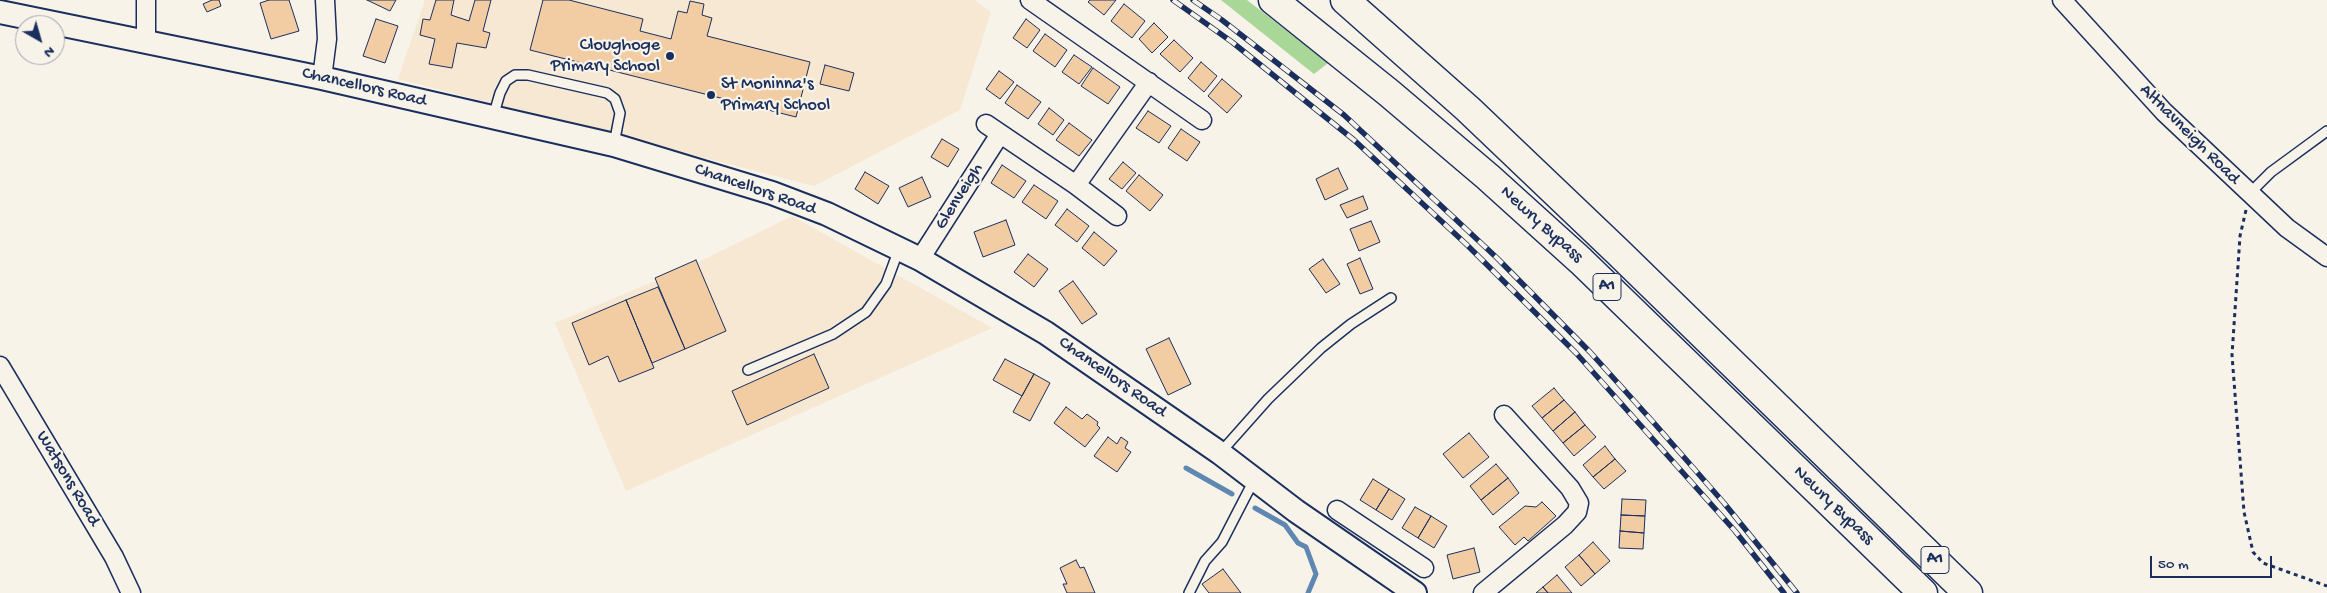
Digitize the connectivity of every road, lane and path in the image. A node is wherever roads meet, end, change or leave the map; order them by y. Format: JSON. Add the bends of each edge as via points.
{"nodes":[{"id":1,"x":146,"y":0,"type":"edge"},
{"id":2,"x":325,"y":0,"type":"edge"},
{"id":3,"x":1030,"y":0,"type":"edge"},
{"id":4,"x":1273,"y":0,"type":"edge"},
{"id":5,"x":1345,"y":0,"type":"edge"},
{"id":6,"x":2062,"y":0,"type":"edge"},
{"id":7,"x":0,"y":12,"type":"edge"},
{"id":8,"x":146,"y":40,"type":"junction"},
{"id":9,"x":322,"y":78,"type":"junction"},
{"id":10,"x":1149,"y":82,"type":"junction"},
{"id":11,"x":493,"y":117,"type":"junction"},
{"id":12,"x":1202,"y":120,"type":"dead end"},
{"id":13,"x":2327,"y":131,"type":"edge"},
{"id":14,"x":614,"y":145,"type":"junction"},
{"id":15,"x":1076,"y":186,"type":"junction"},
{"id":16,"x":2249,"y":194,"type":"junction"},
{"id":17,"x":1117,"y":216,"type":"dead end"},
{"id":18,"x":899,"y":249,"type":"junction"},
{"id":19,"x":2327,"y":257,"type":"edge"},
{"id":20,"x":920,"y":259,"type":"junction"},
{"id":21,"x":1391,"y":298,"type":"dead end"},
{"id":22,"x":0,"y":366,"type":"edge"},
{"id":23,"x":748,"y":370,"type":"dead end"},
{"id":24,"x":1504,"y":415,"type":"dead end"},
{"id":25,"x":1220,"y":454,"type":"junction"},
{"id":26,"x":1254,"y":480,"type":"junction"},
{"id":27,"x":1337,"y":510,"type":"dead end"},
{"id":28,"x":1384,"y":542,"type":"junction"},
{"id":29,"x":1370,"y":563,"type":"junction"},
{"id":30,"x":1424,"y":568,"type":"dead end"},
{"id":31,"x":2327,"y":586,"type":"edge"},
{"id":32,"x":131,"y":593,"type":"edge"},
{"id":33,"x":1189,"y":593,"type":"edge"},
{"id":34,"x":1415,"y":593,"type":"edge"},
{"id":35,"x":1483,"y":593,"type":"edge"},
{"id":36,"x":1923,"y":593,"type":"edge"},
{"id":37,"x":1968,"y":593,"type":"edge"}],
"edges":[{"from":1,"to":8,"type":"street"},
{"from":2,"to":9,"type":"street","via":[[327,39]]},
{"from":3,"to":10,"type":"street"},
{"from":4,"to":36,"type":"highway","name":"Newry Bypass","number":"A1","via":[[1389,93],[1545,229]]},
{"from":5,"to":37,"type":"highway","name":"Newry Bypass","number":"A1","via":[[1482,122]]},
{"from":6,"to":16,"type":"street","name":"Altnavneigh Road","via":[[2164,112]]},
{"from":7,"to":8,"type":"street","name":"Chancellors Road"},
{"from":8,"to":9,"type":"street","name":"Chancellors Road"},
{"from":9,"to":11,"type":"street","name":"Chancellors Road"},
{"from":10,"to":12,"type":"street"},
{"from":10,"to":15,"type":"street"},
{"from":11,"to":14,"type":"street","name":"Chancellors Road"},
{"from":11,"to":14,"type":"lane","via":[[506,81],[515,75],[607,93],[615,99],[620,113]]},
{"from":13,"to":16,"type":"lane","via":[[2271,172]]},
{"from":14,"to":18,"type":"street","name":"Chancellors Road","via":[[772,193],[827,214]]},
{"from":15,"to":17,"type":"street","name":"Glenveigh"},
{"from":15,"to":20,"type":"street","name":"Glenveigh","via":[[993,129]]},
{"from":16,"to":19,"type":"street","name":"Altnavneigh Road","via":[[2287,228]]},
{"from":16,"to":31,"type":"path","via":[[2240,236],[2232,355],[2244,512],[2253,552],[2263,563]]},
{"from":18,"to":20,"type":"street","name":"Chancellors Road"},
{"from":18,"to":23,"type":"lane","via":[[886,284],[866,312],[833,334]]},
{"from":20,"to":25,"type":"street","name":"Chancellors Road","via":[[1046,333]]},
{"from":21,"to":25,"type":"lane","via":[[1350,324],[1321,348],[1268,399]]},
{"from":22,"to":32,"type":"street","name":"Watsons Road","via":[[114,557]]},
{"from":24,"to":35,"type":"street","via":[[1570,488],[1579,503],[1577,512],[1564,525]]},
{"from":25,"to":26,"type":"street","name":"Chancellors Road"},
{"from":26,"to":29,"type":"street","name":"Chancellors Road"},
{"from":26,"to":33,"type":"lane","via":[[1222,542],[1205,561]]},
{"from":27,"to":28,"type":"street"},
{"from":28,"to":29,"type":"street"},
{"from":28,"to":30,"type":"street"},
{"from":29,"to":34,"type":"street","name":"Chancellors Road"}]}
